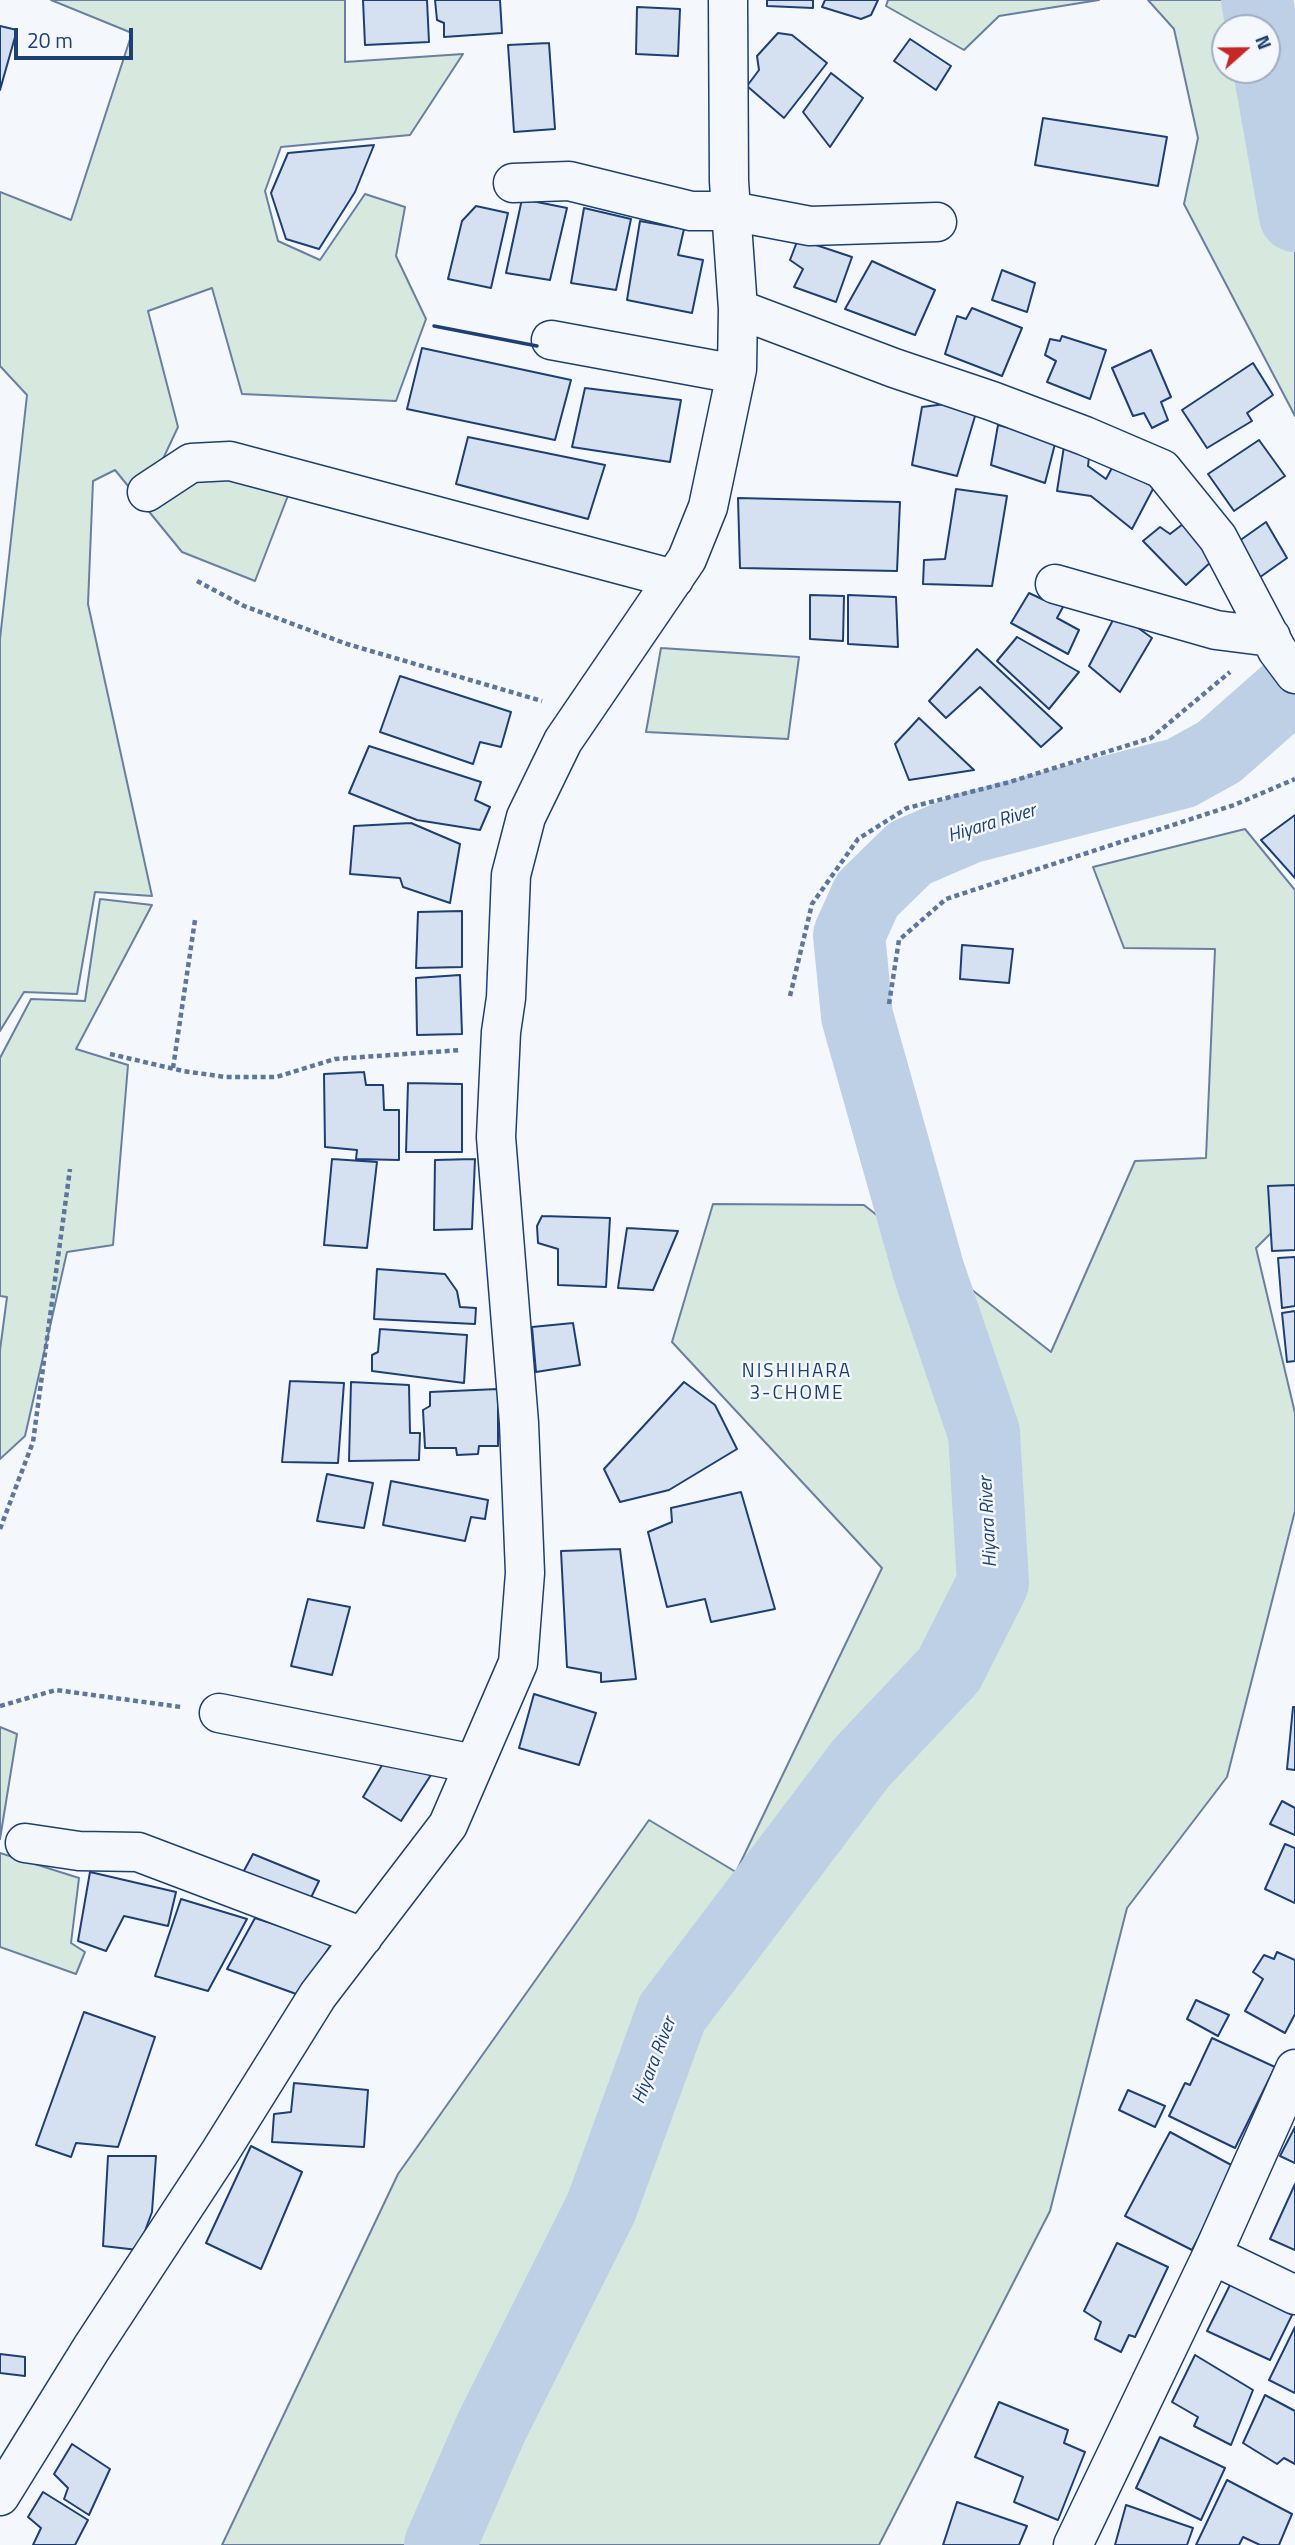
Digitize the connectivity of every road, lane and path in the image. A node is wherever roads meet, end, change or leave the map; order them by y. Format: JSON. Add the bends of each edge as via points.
{"nodes":[{"id":1,"x":728,"y":0,"type":"edge"},
{"id":2,"x":513,"y":183,"type":"dead end"},
{"id":3,"x":731,"y":211,"type":"junction"},
{"id":4,"x":937,"y":222,"type":"dead end"},
{"id":5,"x":738,"y":309,"type":"junction"},
{"id":6,"x":551,"y":340,"type":"dead end"},
{"id":7,"x":736,"y":374,"type":"junction"},
{"id":8,"x":147,"y":492,"type":"dead end"},
{"id":9,"x":674,"y":579,"type":"junction"},
{"id":10,"x":197,"y":581,"type":"dead end"},
{"id":11,"x":1055,"y":584,"type":"dead end"},
{"id":12,"x":1281,"y":654,"type":"edge"},
{"id":13,"x":583,"y":713,"type":"junction"},
{"id":14,"x":1295,"y":779,"type":"edge"},
{"id":15,"x":195,"y":920,"type":"dead end"},
{"id":16,"x":790,"y":996,"type":"dead end"},
{"id":17,"x":889,"y":1004,"type":"dead end"},
{"id":18,"x":500,"y":1047,"type":"junction"},
{"id":19,"x":110,"y":1054,"type":"dead end"},
{"id":20,"x":173,"y":1068,"type":"junction"},
{"id":21,"x":70,"y":1169,"type":"dead end"},
{"id":22,"x":0,"y":1529,"type":"edge"},
{"id":23,"x":0,"y":1706,"type":"edge"},
{"id":24,"x":219,"y":1713,"type":"joint"},
{"id":25,"x":474,"y":1764,"type":"junction"},
{"id":26,"x":25,"y":1843,"type":"dead end"},
{"id":27,"x":363,"y":1937,"type":"junction"},
{"id":28,"x":1295,"y":2070,"type":"edge"},
{"id":29,"x":1212,"y":2255,"type":"junction"},
{"id":30,"x":1295,"y":2295,"type":"edge"},
{"id":31,"x":0,"y":2496,"type":"edge"},
{"id":32,"x":1073,"y":2545,"type":"edge"}],
"edges":[{"from":1,"to":3,"type":"street"},
{"from":2,"to":3,"type":"street","via":[[569,181],[691,211]]},
{"from":3,"to":4,"type":"street","via":[[810,226]]},
{"from":3,"to":5,"type":"street"},
{"from":5,"to":7,"type":"street"},
{"from":5,"to":12,"type":"street","via":[[1085,436],[1162,469],[1219,537]]},
{"from":6,"to":7,"type":"street"},
{"from":7,"to":9,"type":"street","via":[[708,507]]},
{"from":8,"to":9,"type":"street","via":[[191,463],[230,461]]},
{"from":9,"to":13,"type":"street"},
{"from":10,"to":13,"type":"path","via":[[244,607],[347,644]]},
{"from":11,"to":12,"type":"street","via":[[1216,630]]},
{"from":12,"to":16,"type":"path","via":[[1151,738],[907,808],[858,839],[812,904]]},
{"from":13,"to":18,"type":"street","via":[[563,741],[526,817],[511,875]]},
{"from":14,"to":17,"type":"path","via":[[1234,805],[946,899],[899,940]]},
{"from":15,"to":20,"type":"path"},
{"from":18,"to":20,"type":"path","via":[[335,1059],[276,1077],[225,1077]]},
{"from":18,"to":25,"type":"street","via":[[496,1137],[526,1573],[517,1663]]},
{"from":19,"to":20,"type":"path"},
{"from":21,"to":22,"type":"path","via":[[33,1442]]},
{"from":23,"to":24,"type":"path","via":[[56,1690]]},
{"from":24,"to":25,"type":"street"},
{"from":25,"to":27,"type":"street","via":[[448,1825]]},
{"from":26,"to":27,"type":"street","via":[[79,1851],[138,1852]]},
{"from":27,"to":31,"type":"street","via":[[318,1994]]},
{"from":28,"to":29,"type":"street"},
{"from":29,"to":30,"type":"street"},
{"from":29,"to":32,"type":"street"}]}
